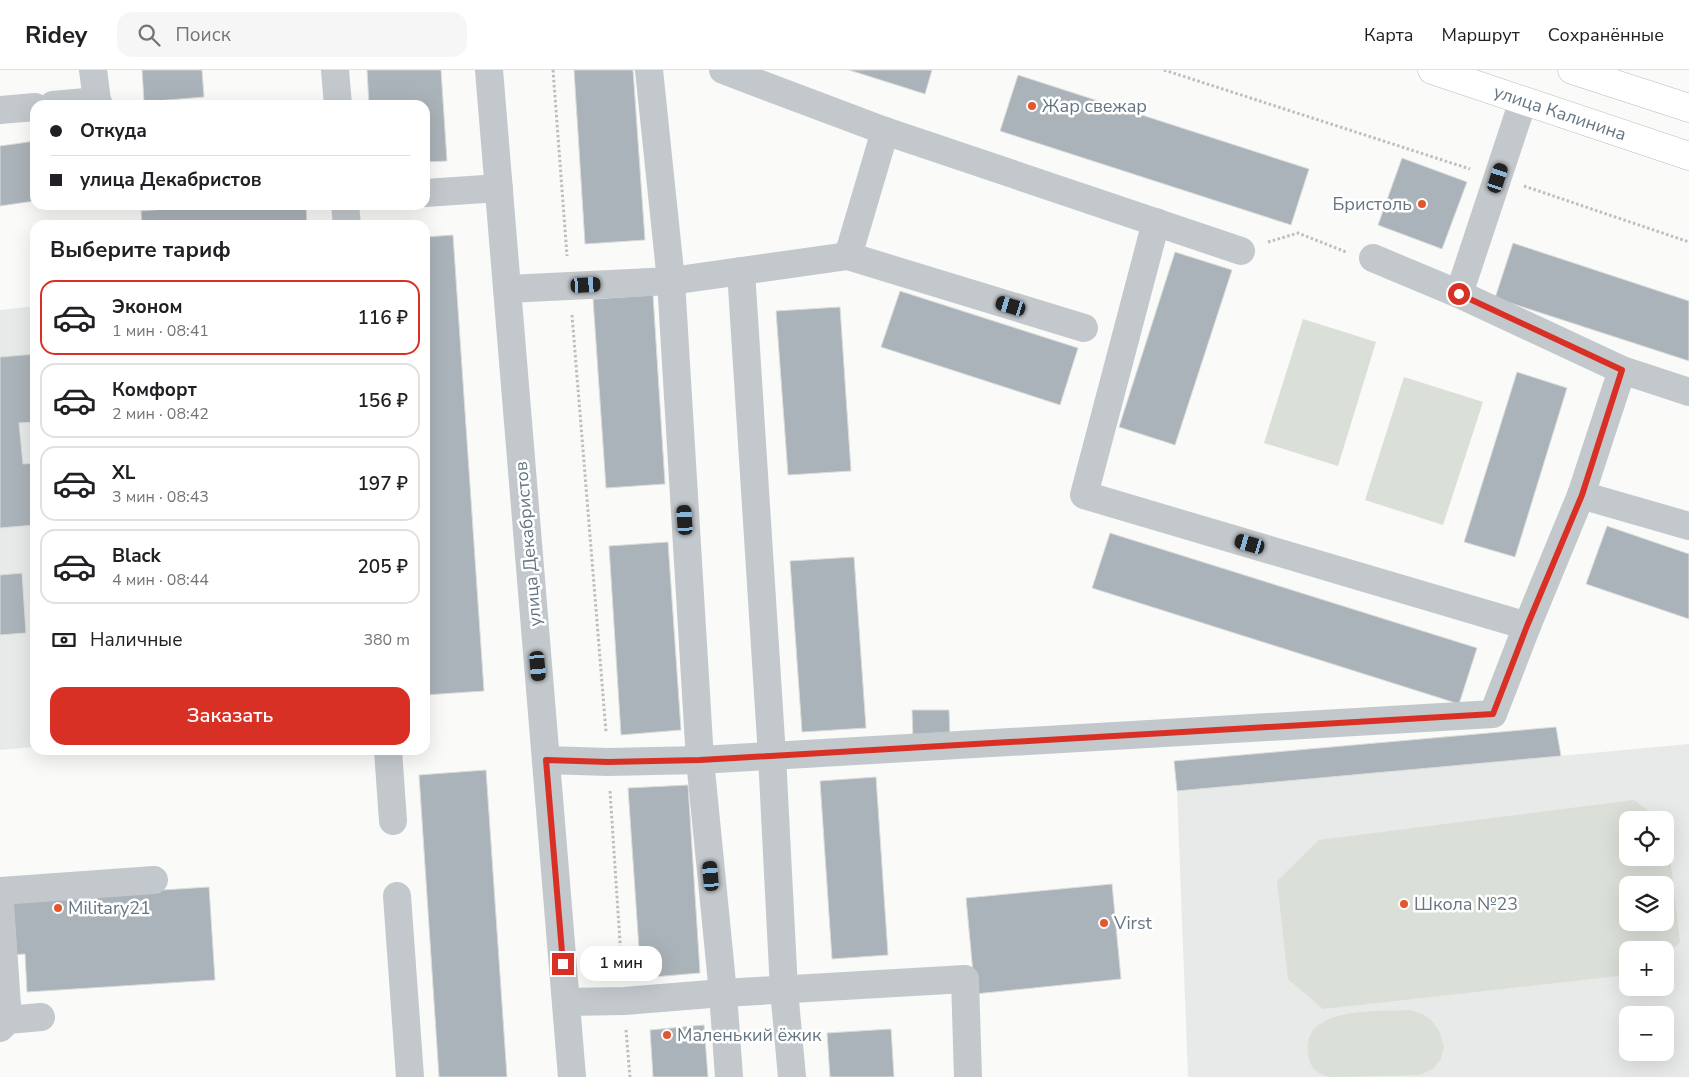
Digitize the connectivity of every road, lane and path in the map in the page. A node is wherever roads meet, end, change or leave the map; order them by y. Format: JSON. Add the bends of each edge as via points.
{"nodes":[{"id":1,"x":93,"y":70,"type":"edge"},
{"id":2,"x":335,"y":70,"type":"edge"},
{"id":3,"x":489,"y":70,"type":"edge"},
{"id":4,"x":553,"y":70,"type":"edge"},
{"id":5,"x":649,"y":70,"type":"edge"},
{"id":6,"x":722,"y":70,"type":"edge"},
{"id":7,"x":1164,"y":70,"type":"edge"},
{"id":8,"x":1432,"y":70,"type":"edge"},
{"id":9,"x":1572,"y":70,"type":"edge"},
{"id":10,"x":98,"y":100,"type":"edge"},
{"id":11,"x":338,"y":100,"type":"edge"},
{"id":12,"x":1523,"y":101,"type":"junction"},
{"id":13,"x":30,"y":107,"type":"edge"},
{"id":14,"x":1689,"y":108,"type":"edge"},
{"id":15,"x":0,"y":110,"type":"edge"},
{"id":16,"x":885,"y":131,"type":"junction"},
{"id":17,"x":1689,"y":156,"type":"edge"},
{"id":18,"x":1471,"y":169,"type":"dead end"},
{"id":19,"x":1516,"y":184,"type":"dead end"},
{"id":20,"x":499,"y":188,"type":"junction"},
{"id":21,"x":430,"y":193,"type":"edge"},
{"id":22,"x":1156,"y":222,"type":"junction"},
{"id":23,"x":1689,"y":242,"type":"edge"},
{"id":24,"x":1241,"y":251,"type":"joint"},
{"id":25,"x":848,"y":256,"type":"junction"},
{"id":26,"x":1374,"y":258,"type":"joint"},
{"id":27,"x":741,"y":271,"type":"junction"},
{"id":28,"x":670,"y":281,"type":"junction"},
{"id":29,"x":570,"y":286,"type":"junction"},
{"id":30,"x":507,"y":289,"type":"junction"},
{"id":31,"x":1459,"y":294,"type":"junction"},
{"id":32,"x":1084,"y":328,"type":"dead end"},
{"id":33,"x":1622,"y":370,"type":"junction"},
{"id":34,"x":1689,"y":392,"type":"edge"},
{"id":35,"x":1582,"y":495,"type":"junction"},
{"id":36,"x":1689,"y":526,"type":"edge"},
{"id":37,"x":1527,"y":626,"type":"junction"},
{"id":38,"x":388,"y":755,"type":"edge"},
{"id":39,"x":772,"y":756,"type":"junction"},
{"id":40,"x":546,"y":760,"type":"junction"},
{"id":41,"x":700,"y":760,"type":"junction"},
{"id":42,"x":608,"y":762,"type":"junction"},
{"id":43,"x":394,"y":821,"type":"dead end"},
{"id":44,"x":154,"y":880,"type":"dead end"},
{"id":45,"x":0,"y":891,"type":"edge"},
{"id":46,"x":397,"y":896,"type":"dead end"},
{"id":47,"x":0,"y":903,"type":"edge"},
{"id":48,"x":784,"y":990,"type":"junction"},
{"id":49,"x":723,"y":993,"type":"junction"},
{"id":50,"x":624,"y":1001,"type":"junction"},
{"id":51,"x":566,"y":1002,"type":"junction"},
{"id":52,"x":41,"y":1017,"type":"dead end"},
{"id":53,"x":4,"y":1024,"type":"edge"},
{"id":54,"x":410,"y":1077,"type":"edge"},
{"id":55,"x":572,"y":1077,"type":"edge"},
{"id":56,"x":630,"y":1077,"type":"edge"},
{"id":57,"x":729,"y":1077,"type":"edge"},
{"id":58,"x":792,"y":1077,"type":"edge"},
{"id":59,"x":968,"y":1077,"type":"edge"}],
"edges":[{"from":1,"to":10,"type":"street"},
{"from":2,"to":11,"type":"street"},
{"from":3,"to":20,"type":"street","name":"улица Декабристов"},
{"from":4,"to":29,"type":"path"},
{"from":5,"to":28,"type":"street"},
{"from":6,"to":16,"type":"street"},
{"from":7,"to":18,"type":"path"},
{"from":8,"to":12,"type":"main road","name":"улица Калинина"},
{"from":9,"to":14,"type":"main road"},
{"from":12,"to":17,"type":"main road","name":"улица Калинина"},
{"from":12,"to":31,"type":"street"},
{"from":13,"to":15,"type":"street"},
{"from":16,"to":22,"type":"street"},
{"from":16,"to":25,"type":"street"},
{"from":19,"to":23,"type":"path"},
{"from":20,"to":21,"type":"street"},
{"from":20,"to":30,"type":"street","name":"улица Декабристов"},
{"from":22,"to":24,"type":"street"},
{"from":22,"to":37,"type":"street","via":[[1084,495]]},
{"from":24,"to":26,"type":"path","via":[[1298,233],[1360,258]]},
{"from":25,"to":27,"type":"street"},
{"from":25,"to":32,"type":"street"},
{"from":26,"to":31,"type":"street"},
{"from":27,"to":28,"type":"street"},
{"from":27,"to":39,"type":"street"},
{"from":28,"to":29,"type":"street"},
{"from":28,"to":41,"type":"street"},
{"from":29,"to":30,"type":"street"},
{"from":29,"to":42,"type":"path"},
{"from":30,"to":40,"type":"street","name":"улица Декабристов"},
{"from":31,"to":33,"type":"street"},
{"from":33,"to":34,"type":"street"},
{"from":33,"to":35,"type":"street"},
{"from":35,"to":36,"type":"street"},
{"from":35,"to":37,"type":"street"},
{"from":37,"to":39,"type":"street","via":[[1493,714]]},
{"from":38,"to":43,"type":"street"},
{"from":39,"to":41,"type":"street"},
{"from":39,"to":48,"type":"street"},
{"from":40,"to":42,"type":"street"},
{"from":40,"to":51,"type":"street","name":"улица Декабристов"},
{"from":41,"to":42,"type":"street"},
{"from":41,"to":49,"type":"street"},
{"from":42,"to":50,"type":"path"},
{"from":44,"to":45,"type":"street"},
{"from":46,"to":54,"type":"street"},
{"from":47,"to":53,"type":"street"},
{"from":48,"to":49,"type":"street"},
{"from":48,"to":58,"type":"street"},
{"from":48,"to":59,"type":"street","via":[[965,979]]},
{"from":49,"to":50,"type":"street"},
{"from":49,"to":57,"type":"street"},
{"from":50,"to":51,"type":"street"},
{"from":50,"to":56,"type":"path"},
{"from":51,"to":55,"type":"street","name":"улица Декабристов"},
{"from":52,"to":53,"type":"street"}]}
